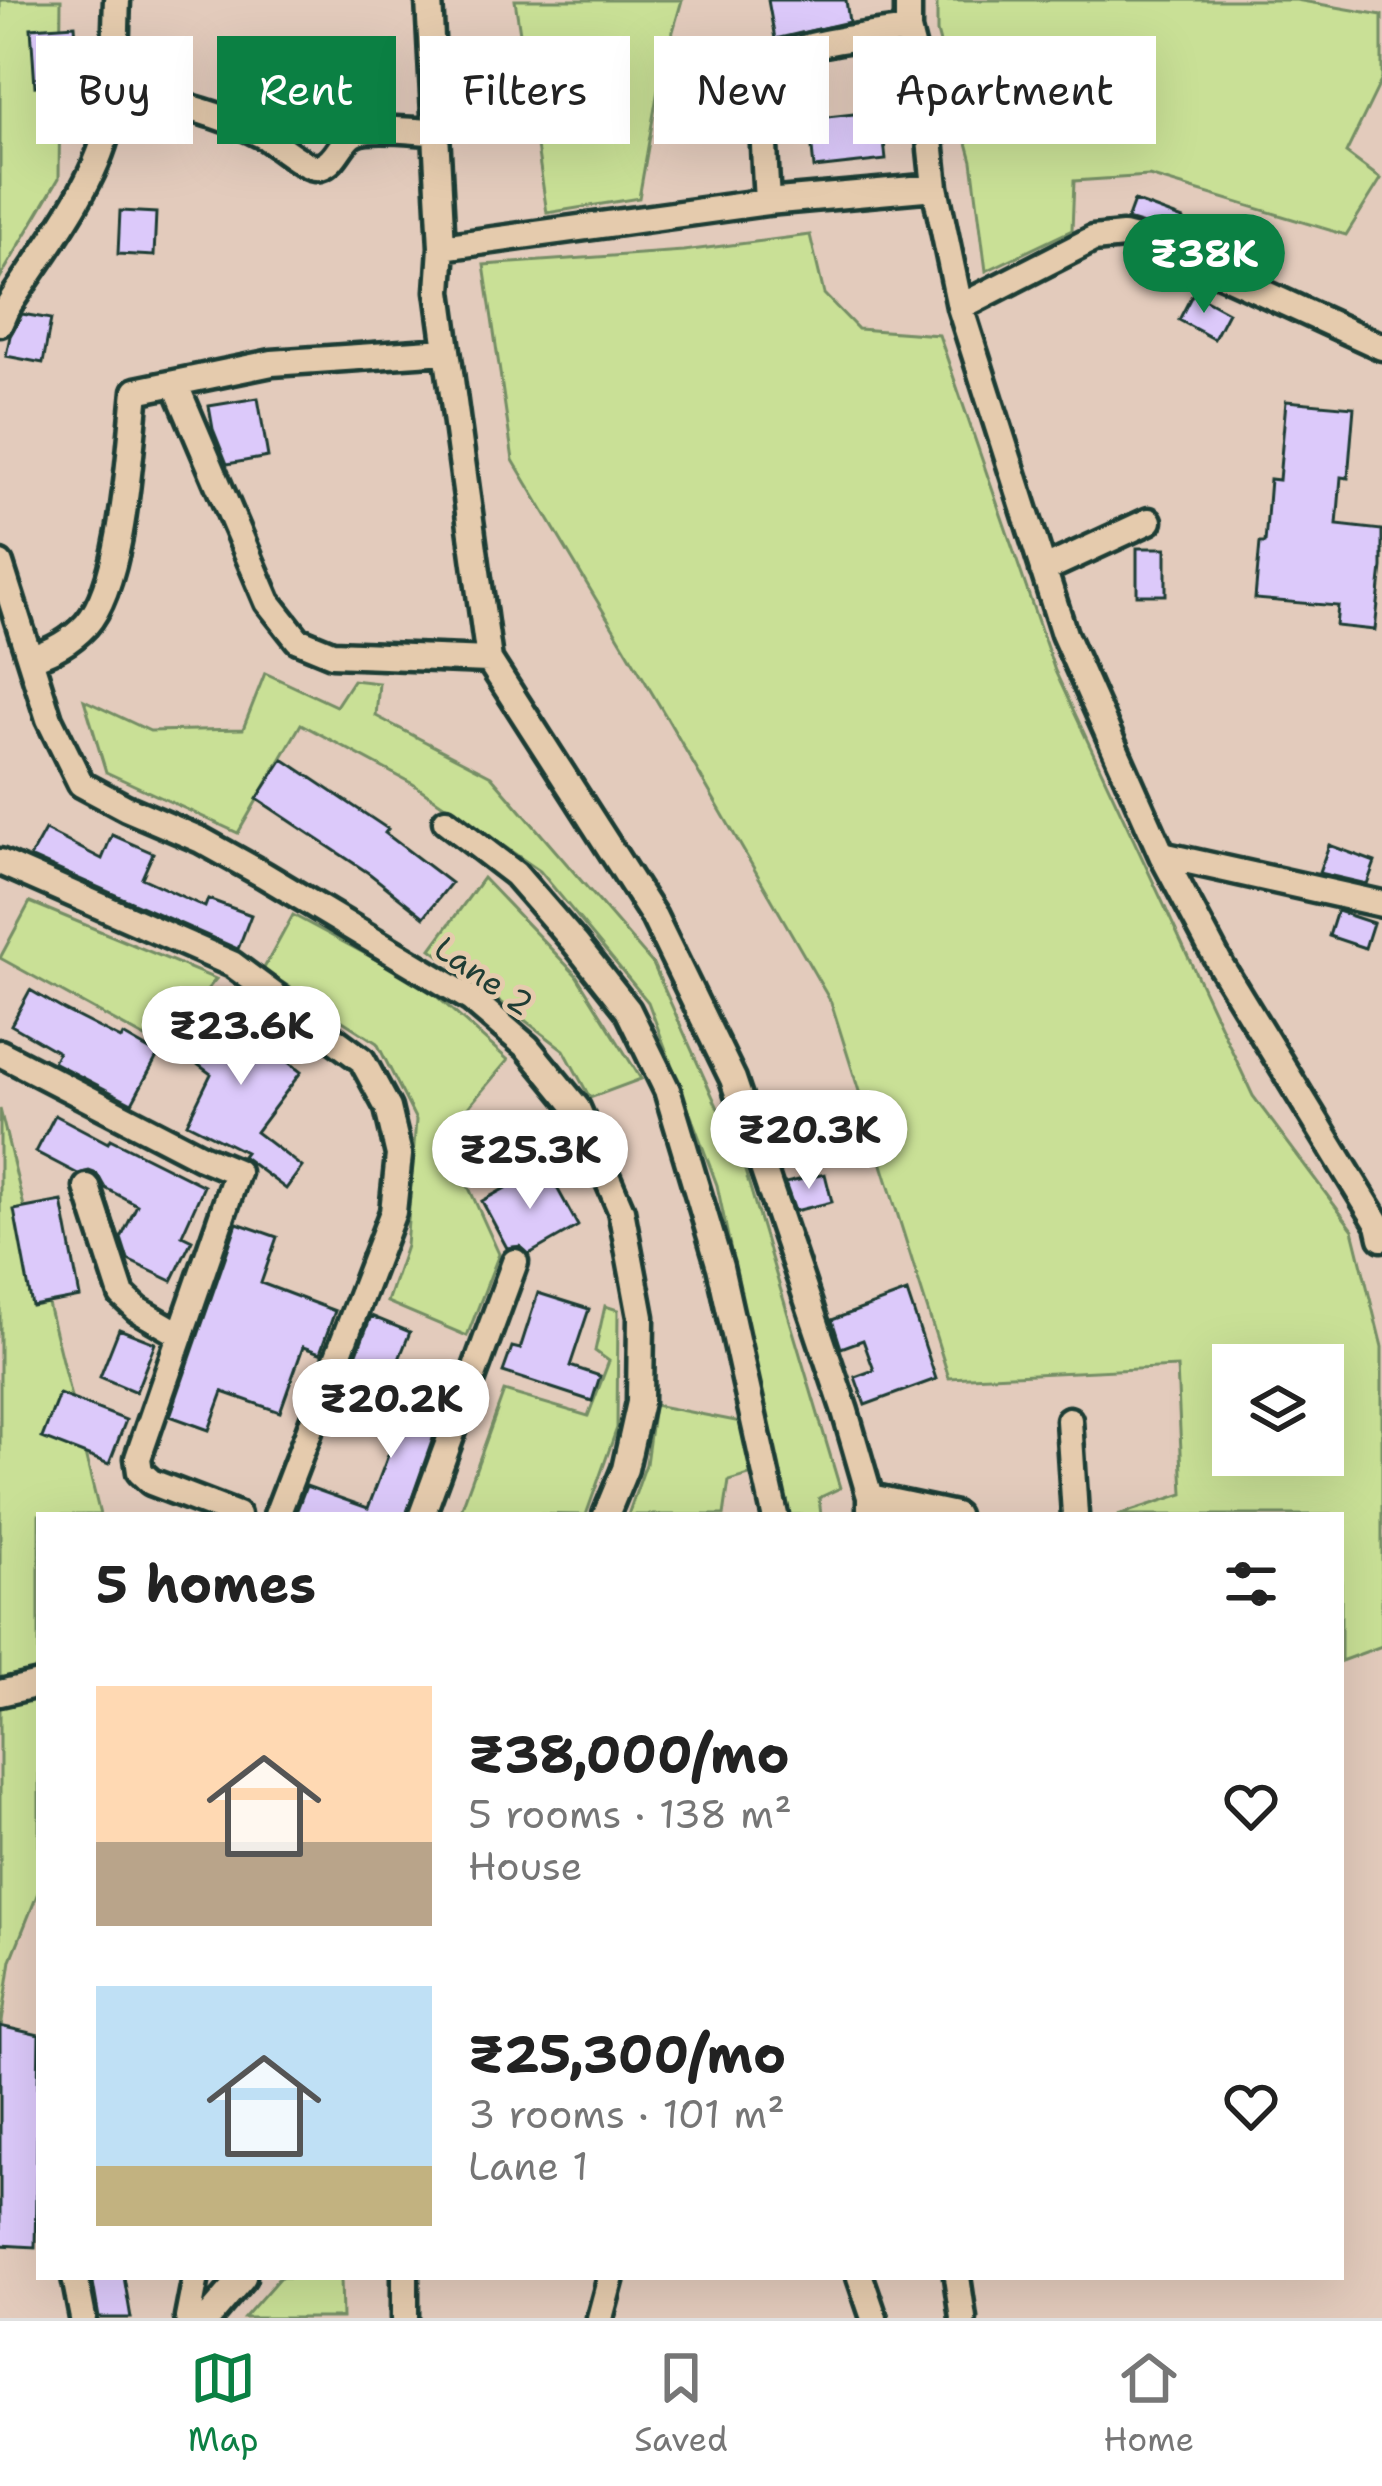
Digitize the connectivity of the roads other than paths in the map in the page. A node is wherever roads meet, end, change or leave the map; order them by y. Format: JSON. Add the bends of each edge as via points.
{"nodes":[{"id":1,"x":117,"y":0,"type":"edge"},
{"id":2,"x":429,"y":0,"type":"edge"},
{"id":3,"x":908,"y":0,"type":"edge"},
{"id":4,"x":908,"y":30,"type":"junction"},
{"id":5,"x":115,"y":36,"type":"edge"},
{"id":6,"x":431,"y":36,"type":"edge"},
{"id":7,"x":193,"y":110,"type":"edge"},
{"id":8,"x":420,"y":132,"type":"edge"},
{"id":9,"x":102,"y":144,"type":"edge"},
{"id":10,"x":437,"y":144,"type":"edge"},
{"id":11,"x":935,"y":187,"type":"junction"},
{"id":12,"x":767,"y":202,"type":"junction"},
{"id":13,"x":442,"y":247,"type":"junction"},
{"id":14,"x":960,"y":307,"type":"junction"},
{"id":15,"x":0,"y":323,"type":"edge"},
{"id":16,"x":1382,"y":346,"type":"edge"},
{"id":17,"x":446,"y":351,"type":"junction"},
{"id":18,"x":175,"y":383,"type":"junction"},
{"id":19,"x":1149,"y":521,"type":"dead end"},
{"id":20,"x":0,"y":564,"type":"edge"},
{"id":21,"x":1043,"y":570,"type":"junction"},
{"id":22,"x":32,"y":658,"type":"junction"},
{"id":23,"x":489,"y":660,"type":"junction"},
{"id":24,"x":446,"y":820,"type":"dead end"},
{"id":25,"x":1162,"y":855,"type":"junction"},
{"id":26,"x":0,"y":862,"type":"edge"},
{"id":27,"x":1382,"y":904,"type":"edge"},
{"id":28,"x":0,"y":1052,"type":"edge"},
{"id":29,"x":87,"y":1187,"type":"dead end"},
{"id":30,"x":1382,"y":1238,"type":"edge"},
{"id":31,"x":515,"y":1262,"type":"dead end"},
{"id":32,"x":181,"y":1335,"type":"junction"},
{"id":33,"x":1069,"y":1420,"type":"dead end"},
{"id":34,"x":870,"y":1506,"type":"edge"},
{"id":35,"x":229,"y":1512,"type":"edge"},
{"id":36,"x":278,"y":1512,"type":"edge"},
{"id":37,"x":423,"y":1512,"type":"edge"},
{"id":38,"x":607,"y":1512,"type":"edge"},
{"id":39,"x":774,"y":1512,"type":"edge"},
{"id":40,"x":927,"y":1512,"type":"edge"},
{"id":41,"x":1076,"y":1512,"type":"edge"},
{"id":42,"x":36,"y":1685,"type":"edge"},
{"id":43,"x":0,"y":1693,"type":"edge"},
{"id":44,"x":76,"y":2280,"type":"edge"},
{"id":45,"x":195,"y":2280,"type":"edge"},
{"id":46,"x":240,"y":2280,"type":"edge"},
{"id":47,"x":405,"y":2280,"type":"edge"},
{"id":48,"x":610,"y":2280,"type":"edge"},
{"id":49,"x":861,"y":2280,"type":"edge"},
{"id":50,"x":957,"y":2280,"type":"edge"},
{"id":51,"x":83,"y":2318,"type":"edge"},
{"id":52,"x":188,"y":2318,"type":"edge"},
{"id":53,"x":208,"y":2318,"type":"edge"},
{"id":54,"x":405,"y":2318,"type":"edge"},
{"id":55,"x":600,"y":2318,"type":"edge"},
{"id":56,"x":874,"y":2318,"type":"edge"},
{"id":57,"x":963,"y":2318,"type":"edge"}],
"edges":[{"from":1,"to":5,"type":"street"},
{"from":2,"to":6,"type":"street"},
{"from":3,"to":4,"type":"street"},
{"from":4,"to":11,"type":"street"},
{"from":4,"to":12,"type":"street","via":[[799,50],[769,65]]},
{"from":7,"to":8,"type":"street","via":[[263,136],[309,166],[332,160],[362,131]]},
{"from":9,"to":15,"type":"street"},
{"from":10,"to":13,"type":"street"},
{"from":11,"to":12,"type":"street"},
{"from":11,"to":14,"type":"street"},
{"from":12,"to":13,"type":"street"},
{"from":13,"to":17,"type":"street"},
{"from":14,"to":16,"type":"street","via":[[1093,239],[1123,236]]},
{"from":14,"to":21,"type":"street"},
{"from":17,"to":18,"type":"street","via":[[272,363]]},
{"from":17,"to":23,"type":"street"},
{"from":18,"to":22,"type":"street","via":[[136,391],[125,505],[105,593],[61,647]]},
{"from":18,"to":23,"type":"street","via":[[268,602],[298,640],[332,653]]},
{"from":19,"to":21,"type":"street"},
{"from":20,"to":22,"type":"street","name":"Lane 2"},
{"from":21,"to":25,"type":"street"},
{"from":22,"to":38,"type":"street","name":"Lane 2","via":[[49,719],[81,784],[264,874],[471,999],[527,1047],[577,1108],[621,1210],[641,1317],[640,1402]]},
{"from":23,"to":34,"type":"street","via":[[654,917],[733,1079]]},
{"from":24,"to":39,"type":"street","via":[[515,874],[575,943],[628,1010],[667,1090],[720,1267]]},
{"from":25,"to":27,"type":"street"},
{"from":25,"to":30,"type":"street"},
{"from":26,"to":36,"type":"street","via":[[232,964],[362,1060],[388,1108],[399,1155],[393,1212]]},
{"from":28,"to":32,"type":"street","via":[[237,1172]]},
{"from":29,"to":32,"type":"street","via":[[122,1295]]},
{"from":31,"to":37,"type":"street"},
{"from":32,"to":35,"type":"street","via":[[140,1472]]},
{"from":33,"to":41,"type":"street"},
{"from":34,"to":40,"type":"street"},
{"from":42,"to":43,"type":"street"},
{"from":44,"to":51,"type":"street"},
{"from":45,"to":52,"type":"street"},
{"from":46,"to":53,"type":"street"},
{"from":47,"to":54,"type":"street"},
{"from":48,"to":55,"type":"street"},
{"from":49,"to":56,"type":"street"},
{"from":50,"to":57,"type":"street"}]}
